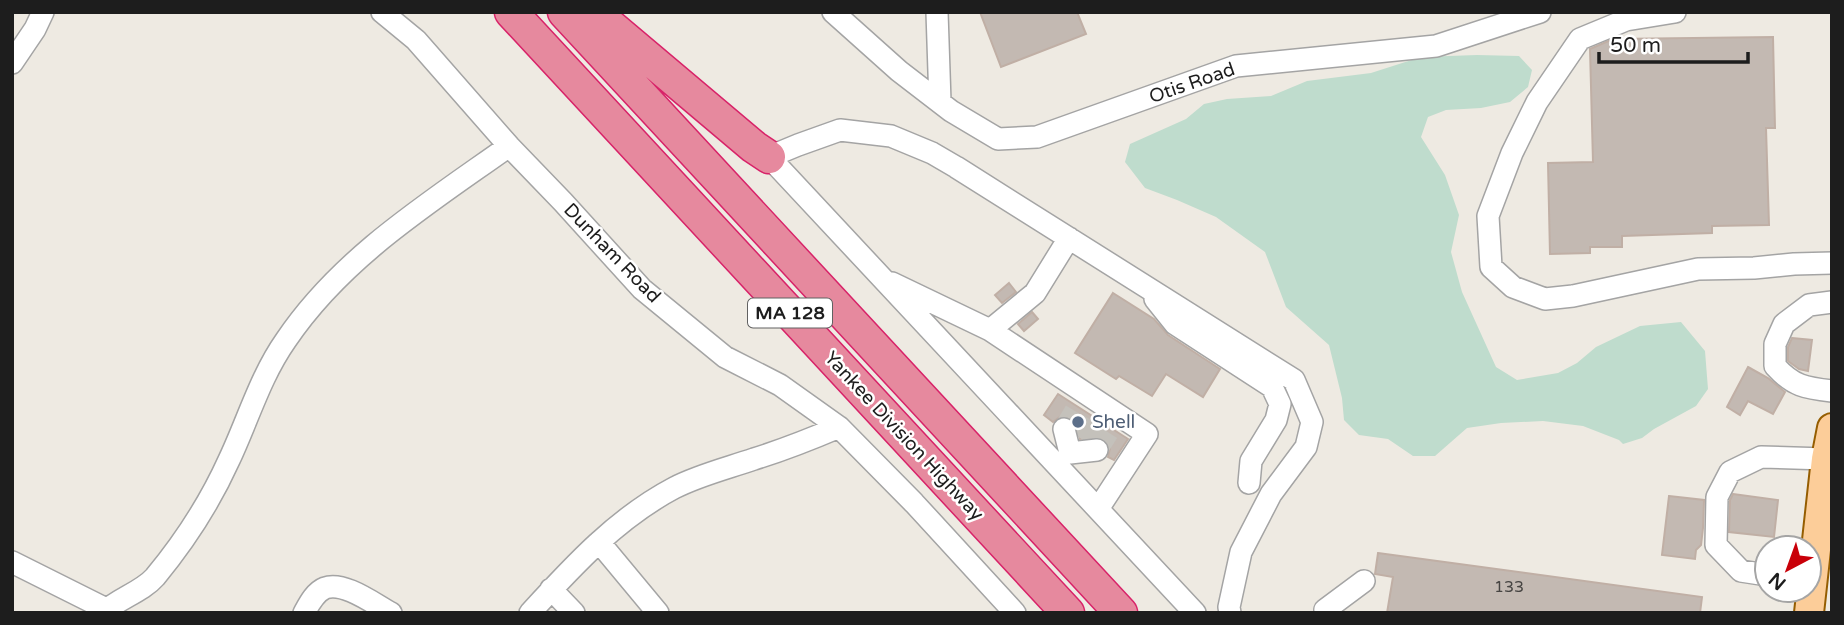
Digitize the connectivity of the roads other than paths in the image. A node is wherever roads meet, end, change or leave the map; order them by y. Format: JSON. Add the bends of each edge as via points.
{"nodes":[{"id":1,"x":43,"y":12,"type":"edge"},
{"id":2,"x":382,"y":12,"type":"edge"},
{"id":3,"x":511,"y":12,"type":"edge"},
{"id":4,"x":564,"y":12,"type":"edge"},
{"id":5,"x":594,"y":12,"type":"edge"},
{"id":6,"x":832,"y":12,"type":"edge"},
{"id":7,"x":937,"y":12,"type":"edge"},
{"id":8,"x":1540,"y":12,"type":"edge"},
{"id":9,"x":1675,"y":12,"type":"edge"},
{"id":10,"x":12,"y":63,"type":"edge"},
{"id":11,"x":940,"y":102,"type":"junction"},
{"id":12,"x":509,"y":146,"type":"junction"},
{"id":13,"x":769,"y":157,"type":"junction"},
{"id":14,"x":1069,"y":238,"type":"junction"},
{"id":15,"x":1832,"y":263,"type":"edge"},
{"id":16,"x":882,"y":279,"type":"junction"},
{"id":17,"x":1146,"y":287,"type":"junction"},
{"id":18,"x":1832,"y":302,"type":"edge"},
{"id":19,"x":996,"y":325,"type":"junction"},
{"id":20,"x":1832,"y":391,"type":"edge"},
{"id":21,"x":839,"y":427,"type":"junction"},
{"id":22,"x":1832,"y":428,"type":"edge"},
{"id":23,"x":1826,"y":459,"type":"junction"},
{"id":24,"x":1249,"y":483,"type":"dead end"},
{"id":25,"x":1098,"y":509,"type":"junction"},
{"id":26,"x":1817,"y":534,"type":"edge"},
{"id":27,"x":599,"y":542,"type":"junction"},
{"id":28,"x":12,"y":562,"type":"edge"},
{"id":29,"x":1753,"y":573,"type":"edge"},
{"id":30,"x":1364,"y":581,"type":"dead end"},
{"id":31,"x":551,"y":589,"type":"junction"},
{"id":32,"x":104,"y":611,"type":"edge"},
{"id":33,"x":304,"y":613,"type":"edge"},
{"id":34,"x":391,"y":613,"type":"edge"},
{"id":35,"x":530,"y":613,"type":"edge"},
{"id":36,"x":574,"y":613,"type":"edge"},
{"id":37,"x":658,"y":613,"type":"edge"},
{"id":38,"x":1015,"y":613,"type":"edge"},
{"id":39,"x":1068,"y":613,"type":"edge"},
{"id":40,"x":1121,"y":613,"type":"edge"},
{"id":41,"x":1195,"y":613,"type":"edge"},
{"id":42,"x":1230,"y":613,"type":"edge"},
{"id":43,"x":1326,"y":613,"type":"edge"}],
"edges":[{"from":1,"to":10,"type":"street"},
{"from":2,"to":12,"type":"street","name":"Dunham Road","via":[[416,40]]},
{"from":3,"to":39,"type":"highway","name":"Yankee Division Highway","number":"MA 128"},
{"from":4,"to":40,"type":"highway","name":"Yankee Division Highway","number":"MA 128"},
{"from":5,"to":13,"type":"highway"},
{"from":6,"to":11,"type":"street","name":"Otis Road"},
{"from":7,"to":11,"type":"street"},
{"from":8,"to":11,"type":"street","name":"Otis Road","via":[[1436,46],[1236,66],[1037,137],[998,139]]},
{"from":9,"to":15,"type":"street","via":[[1626,20],[1580,39],[1537,102],[1512,153],[1488,216],[1491,267],[1513,287],[1545,299],[1698,269]]},
{"from":12,"to":21,"type":"street","name":"Dunham Road","via":[[642,289],[725,357],[780,385]]},
{"from":12,"to":32,"type":"street","via":[[396,226],[309,309],[284,341],[200,515],[153,579]]},
{"from":13,"to":14,"type":"street","via":[[840,130],[891,136],[932,153]]},
{"from":13,"to":16,"type":"street"},
{"from":14,"to":17,"type":"street"},
{"from":14,"to":19,"type":"street","via":[[1035,293],[1031,310],[1017,321]]},
{"from":16,"to":19,"type":"street"},
{"from":16,"to":25,"type":"street","via":[[1074,448]]},
{"from":17,"to":24,"type":"street","via":[[1175,324],[1272,387],[1280,404],[1276,420],[1251,461]]},
{"from":17,"to":42,"type":"street","via":[[1294,380],[1311,422],[1306,447],[1270,494],[1241,552]]},
{"from":18,"to":20,"type":"street","via":[[1810,305],[1784,324],[1776,344],[1775,366],[1787,379],[1810,389]]},
{"from":19,"to":25,"type":"street","via":[[1096,414],[1147,434]]},
{"from":21,"to":27,"type":"street","via":[[675,488]]},
{"from":21,"to":38,"type":"street","name":"Dunham Road"},
{"from":22,"to":23,"type":"main road"},
{"from":23,"to":26,"type":"main road"},
{"from":23,"to":29,"type":"street","via":[[1761,457],[1730,471],[1717,497],[1716,545],[1741,571]]},
{"from":25,"to":41,"type":"street"},
{"from":27,"to":31,"type":"street"},
{"from":27,"to":37,"type":"street"},
{"from":28,"to":32,"type":"street"},
{"from":30,"to":43,"type":"street"},
{"from":31,"to":35,"type":"street"},
{"from":31,"to":36,"type":"street"},
{"from":33,"to":34,"type":"street","via":[[324,588],[340,586]]}]}
